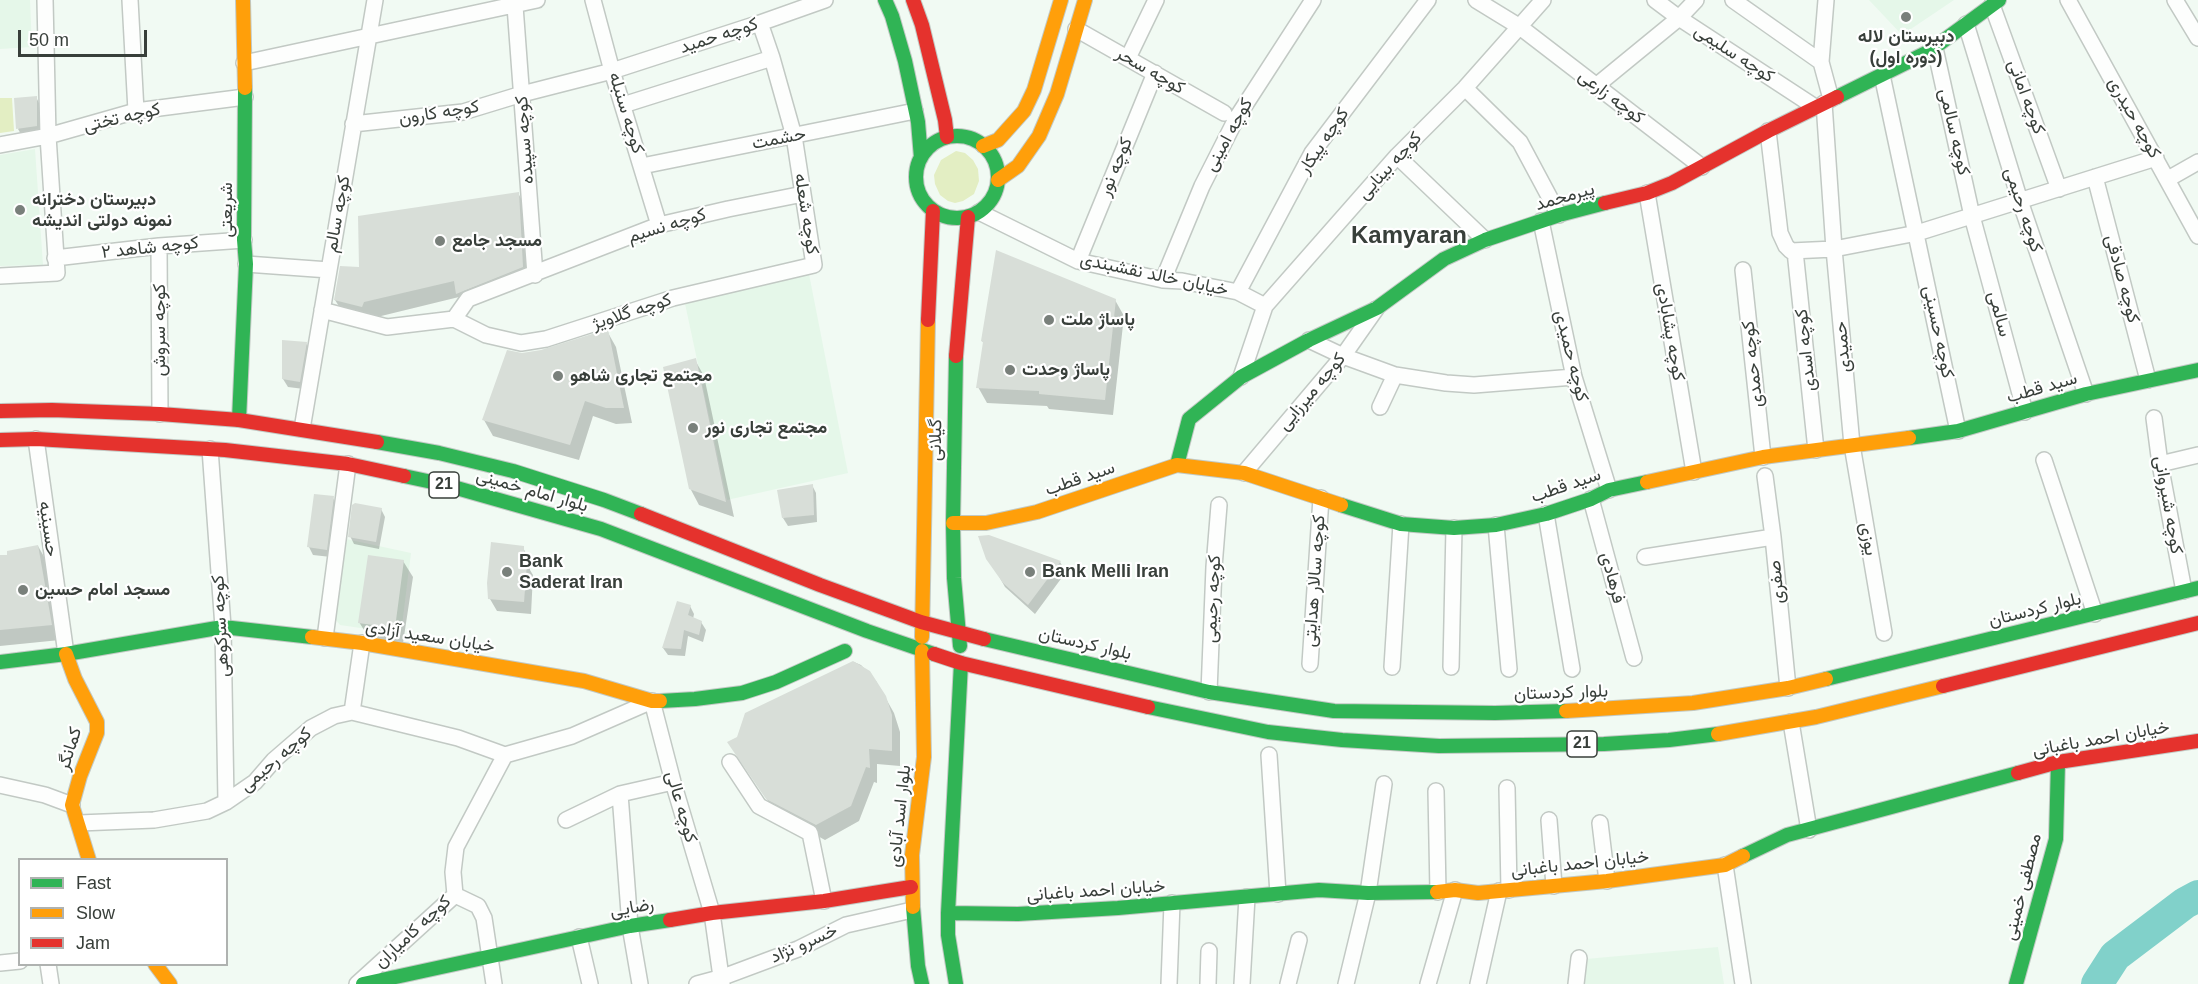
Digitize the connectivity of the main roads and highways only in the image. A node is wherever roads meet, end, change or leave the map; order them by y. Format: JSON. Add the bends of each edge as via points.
{"nodes":[{"id":1,"x":243,"y":0,"type":"edge"},
{"id":2,"x":885,"y":0,"type":"edge"},
{"id":3,"x":913,"y":0,"type":"edge"},
{"id":4,"x":1061,"y":0,"type":"edge"},
{"id":5,"x":1085,"y":0,"type":"edge"},
{"id":6,"x":1996,"y":2,"type":"edge"},
{"id":7,"x":948,"y":137,"type":"junction"},
{"id":8,"x":983,"y":146,"type":"junction"},
{"id":9,"x":921,"y":158,"type":"junction"},
{"id":10,"x":998,"y":180,"type":"junction"},
{"id":11,"x":933,"y":211,"type":"junction"},
{"id":12,"x":973,"y":214,"type":"junction"},
{"id":13,"x":2198,"y":370,"type":"edge"},
{"id":14,"x":0,"y":411,"type":"edge"},
{"id":15,"x":239,"y":420,"type":"junction"},
{"id":16,"x":0,"y":440,"type":"edge"},
{"id":17,"x":1177,"y":465,"type":"junction"},
{"id":18,"x":952,"y":523,"type":"junction"},
{"id":19,"x":2191,"y":590,"type":"edge"},
{"id":20,"x":921,"y":622,"type":"junction"},
{"id":21,"x":2198,"y":623,"type":"edge"},
{"id":22,"x":960,"y":632,"type":"junction"},
{"id":23,"x":845,"y":651,"type":"dead end"},
{"id":24,"x":922,"y":651,"type":"junction"},
{"id":25,"x":66,"y":654,"type":"junction"},
{"id":26,"x":0,"y":662,"type":"edge"},
{"id":27,"x":961,"y":663,"type":"junction"},
{"id":28,"x":2198,"y":741,"type":"edge"},
{"id":29,"x":2058,"y":762,"type":"junction"},
{"id":30,"x":88,"y":858,"type":"edge"},
{"id":31,"x":911,"y":887,"type":"junction"},
{"id":32,"x":948,"y":913,"type":"junction"},
{"id":33,"x":156,"y":966,"type":"edge"},
{"id":34,"x":170,"y":984,"type":"edge"},
{"id":35,"x":363,"y":984,"type":"edge"},
{"id":36,"x":922,"y":984,"type":"edge"},
{"id":37,"x":956,"y":984,"type":"edge"},
{"id":38,"x":2016,"y":984,"type":"edge"}],
"edges":[{"from":1,"to":15,"type":"main road","name":"شریعتی","via":[[246,264]]},
{"from":2,"to":9,"type":"main road","via":[[905,61]]},
{"from":3,"to":7,"type":"main road"},
{"from":4,"to":8,"type":"main road","via":[[1024,111],[998,140]]},
{"from":5,"to":10,"type":"main road","via":[[1057,94],[1039,136],[1018,166]]},
{"from":6,"to":17,"type":"main road","name":"پیرمحمد","via":[[1935,48],[1672,183],[1541,221],[1485,240],[1444,260],[1377,308],[1241,377],[1189,419]]},
{"from":7,"to":8,"type":"main road","via":[[966,137]]},
{"from":7,"to":9,"type":"main road","via":[[932,145]]},
{"from":8,"to":10,"type":"main road","via":[[994,161]]},
{"from":9,"to":11,"type":"main road","via":[[917,187]]},
{"from":10,"to":12,"type":"main road","via":[[990,202]]},
{"from":11,"to":12,"type":"main road","via":[[950,218]]},
{"from":11,"to":20,"type":"main road","name":"گیلانی"},
{"from":12,"to":18,"type":"main road","name":"گیلانی","via":[[955,364]]},
{"from":13,"to":17,"type":"main road","name":"سید قطب","via":[[2086,394],[1958,430],[1763,457],[1609,490],[1546,514],[1496,525],[1454,528],[1401,524],[1244,472]]},
{"from":14,"to":15,"type":"main road","name":"بلوار امام خمینی","via":[[160,414]]},
{"from":15,"to":20,"type":"main road","name":"بلوار امام خمینی","via":[[438,453],[513,471],[604,500]]},
{"from":16,"to":24,"type":"main road","name":"بلوار امام خمینی","number":"21","via":[[210,449],[348,464],[446,485],[601,529]]},
{"from":17,"to":18,"type":"main road","name":"سید قطب","via":[[1037,512],[986,523]]},
{"from":18,"to":22,"type":"main road","name":"گیلانی"},
{"from":19,"to":22,"type":"main road","name":"بلوار کردستان","via":[[1788,688],[1693,703],[1616,709],[1334,711],[1209,692]]},
{"from":20,"to":22,"type":"main road","name":"بلوار کردستان"},
{"from":20,"to":24,"type":"main road","name":"گیلانی"},
{"from":21,"to":27,"type":"main road","number":"21","via":[[1791,722],[1669,740],[1604,744],[1439,746],[1268,732]]},
{"from":22,"to":27,"type":"main road","name":"گیلانی"},
{"from":23,"to":25,"type":"main road","name":"خیابان سعید آزادی","via":[[742,693],[652,700],[584,681],[362,643],[223,627]]},
{"from":24,"to":27,"type":"main road","name":"بلوار امام خمینی","number":"21"},
{"from":24,"to":31,"type":"main road","name":"بلوار اسد آبادی","via":[[924,757]]},
{"from":25,"to":26,"type":"main road","name":"خیابان سعید آزادی"},
{"from":25,"to":30,"type":"main road","name":"کمانگر","via":[[94,714],[98,733],[72,805]]},
{"from":27,"to":32,"type":"main road"},
{"from":28,"to":29,"type":"main road","name":"خیابان احمد باغبانی"},
{"from":29,"to":32,"type":"main road","name":"خیابان احمد باغبانی","via":[[1787,835],[1725,865],[1478,893],[1319,890],[1018,914]]},
{"from":29,"to":38,"type":"main road","name":"مصطفی خمینی","via":[[2056,839]]},
{"from":31,"to":35,"type":"main road","name":"رضایی","via":[[630,926]]},
{"from":31,"to":36,"type":"main road","name":"بلوار اسد آبادی"},
{"from":32,"to":37,"type":"main road"},
{"from":33,"to":34,"type":"main road"}]}
